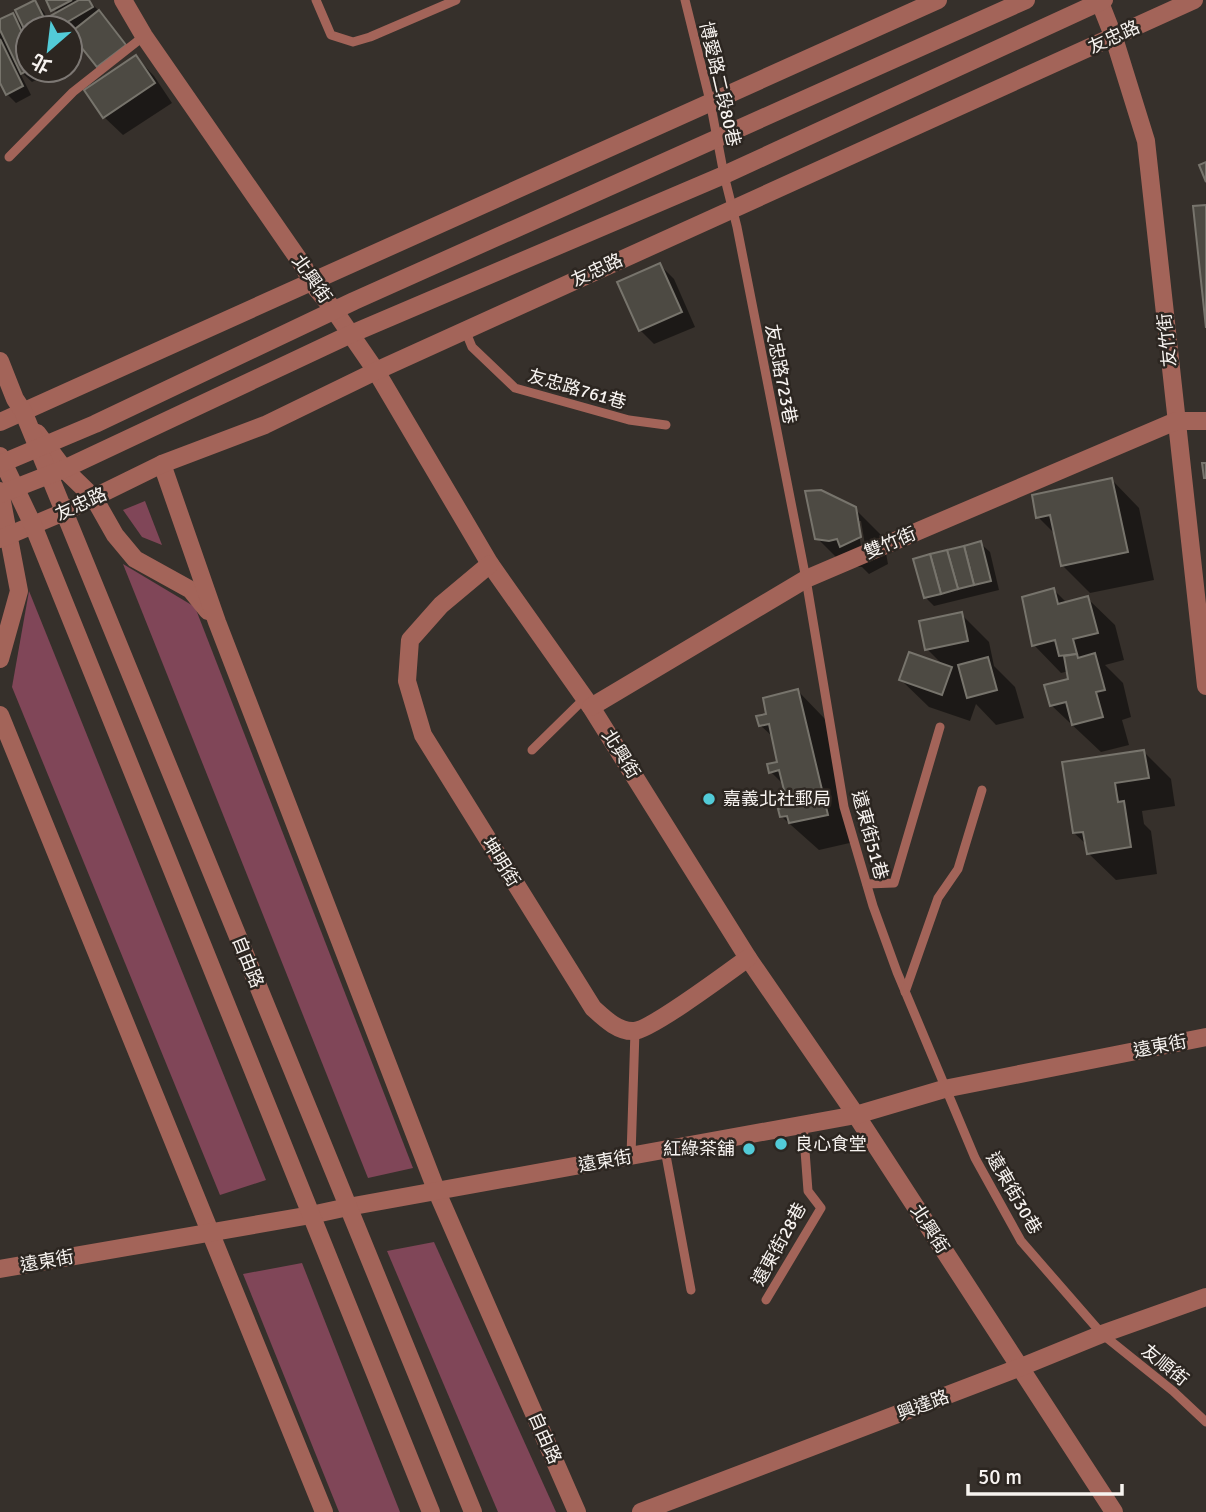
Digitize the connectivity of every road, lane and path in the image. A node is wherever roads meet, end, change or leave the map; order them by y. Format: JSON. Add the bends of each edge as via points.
{"nodes":[{"id":1,"x":123,"y":0,"type":"edge"},
{"id":2,"x":316,"y":0,"type":"edge"},
{"id":3,"x":456,"y":0,"type":"edge"},
{"id":4,"x":685,"y":0,"type":"edge"},
{"id":5,"x":938,"y":0,"type":"edge"},
{"id":6,"x":1026,"y":0,"type":"edge"},
{"id":7,"x":1194,"y":0,"type":"edge"},
{"id":8,"x":1101,"y":1,"type":"edge"},
{"id":9,"x":144,"y":36,"type":"junction"},
{"id":10,"x":1114,"y":38,"type":"junction"},
{"id":11,"x":710,"y":101,"type":"junction"},
{"id":12,"x":718,"y":139,"type":"junction"},
{"id":13,"x":9,"y":157,"type":"dead end"},
{"id":14,"x":723,"y":175,"type":"junction"},
{"id":15,"x":731,"y":209,"type":"junction"},
{"id":16,"x":311,"y":282,"type":"junction"},
{"id":17,"x":334,"y":310,"type":"junction"},
{"id":18,"x":465,"y":330,"type":"junction"},
{"id":19,"x":351,"y":334,"type":"junction"},
{"id":20,"x":0,"y":361,"type":"edge"},
{"id":21,"x":376,"y":371,"type":"junction"},
{"id":22,"x":23,"y":411,"type":"junction"},
{"id":23,"x":1176,"y":421,"type":"junction"},
{"id":24,"x":1206,"y":421,"type":"edge"},
{"id":25,"x":0,"y":422,"type":"edge"},
{"id":26,"x":666,"y":425,"type":"dead end"},
{"id":27,"x":41,"y":446,"type":"junction"},
{"id":28,"x":1,"y":461,"type":"edge"},
{"id":29,"x":162,"y":464,"type":"junction"},
{"id":30,"x":57,"y":472,"type":"junction"},
{"id":31,"x":4,"y":492,"type":"edge"},
{"id":32,"x":94,"y":498,"type":"junction"},
{"id":33,"x":64,"y":512,"type":"junction"},
{"id":34,"x":33,"y":525,"type":"junction"},
{"id":35,"x":4,"y":537,"type":"edge"},
{"id":36,"x":489,"y":564,"type":"junction"},
{"id":37,"x":806,"y":579,"type":"junction"},
{"id":38,"x":217,"y":622,"type":"junction"},
{"id":39,"x":0,"y":659,"type":"edge"},
{"id":40,"x":1206,"y":686,"type":"edge"},
{"id":41,"x":588,"y":702,"type":"junction"},
{"id":42,"x":0,"y":715,"type":"edge"},
{"id":43,"x":940,"y":727,"type":"dead end"},
{"id":44,"x":532,"y":750,"type":"dead end"},
{"id":45,"x":982,"y":790,"type":"dead end"},
{"id":46,"x":867,"y":884,"type":"junction"},
{"id":47,"x":748,"y":958,"type":"junction"},
{"id":48,"x":905,"y":992,"type":"junction"},
{"id":49,"x":635,"y":1031,"type":"junction"},
{"id":50,"x":1206,"y":1037,"type":"edge"},
{"id":51,"x":944,"y":1089,"type":"junction"},
{"id":52,"x":856,"y":1115,"type":"junction"},
{"id":53,"x":803,"y":1125,"type":"junction"},
{"id":54,"x":664,"y":1150,"type":"junction"},
{"id":55,"x":631,"y":1156,"type":"junction"},
{"id":56,"x":437,"y":1192,"type":"junction"},
{"id":57,"x":348,"y":1207,"type":"junction"},
{"id":58,"x":311,"y":1215,"type":"junction"},
{"id":59,"x":211,"y":1233,"type":"junction"},
{"id":60,"x":0,"y":1269,"type":"edge"},
{"id":61,"x":691,"y":1290,"type":"dead end"},
{"id":62,"x":1206,"y":1297,"type":"edge"},
{"id":63,"x":766,"y":1300,"type":"dead end"},
{"id":64,"x":1102,"y":1334,"type":"junction"},
{"id":65,"x":1021,"y":1367,"type":"junction"},
{"id":66,"x":1206,"y":1422,"type":"edge"},
{"id":67,"x":324,"y":1512,"type":"edge"},
{"id":68,"x":431,"y":1512,"type":"edge"},
{"id":69,"x":473,"y":1512,"type":"edge"},
{"id":70,"x":577,"y":1512,"type":"edge"},
{"id":71,"x":641,"y":1512,"type":"edge"},
{"id":72,"x":1114,"y":1512,"type":"edge"}],
"edges":[{"from":1,"to":9,"type":"street","name":"北興街"},
{"from":2,"to":3,"type":"lane","via":[[331,35],[352,42]]},
{"from":4,"to":11,"type":"lane","name":"博愛路二段80巷"},
{"from":5,"to":11,"type":"street"},
{"from":6,"to":12,"type":"street"},
{"from":7,"to":10,"type":"street","name":"友忠路"},
{"from":8,"to":10,"type":"street","name":"友竹街"},
{"from":8,"to":14,"type":"street","name":"友忠路"},
{"from":9,"to":13,"type":"lane","via":[[73,92]]},
{"from":9,"to":16,"type":"street","name":"北興街"},
{"from":10,"to":15,"type":"street","name":"友忠路"},
{"from":10,"to":23,"type":"street","name":"友竹街","via":[[1146,141]]},
{"from":11,"to":12,"type":"lane","name":"博愛路二段80巷"},
{"from":11,"to":16,"type":"street"},
{"from":12,"to":14,"type":"lane","name":"博愛路二段80巷"},
{"from":12,"to":17,"type":"street"},
{"from":14,"to":15,"type":"lane","name":"友忠路723巷"},
{"from":14,"to":19,"type":"street","name":"友忠路"},
{"from":15,"to":18,"type":"street","name":"友忠路"},
{"from":15,"to":37,"type":"lane","name":"友忠路723巷"},
{"from":16,"to":17,"type":"street","name":"北興街"},
{"from":16,"to":22,"type":"street"},
{"from":17,"to":19,"type":"street","name":"北興街"},
{"from":17,"to":27,"type":"street"},
{"from":18,"to":21,"type":"street","name":"友忠路"},
{"from":18,"to":26,"type":"lane","name":"友忠路761巷","via":[[472,347],[515,388],[629,420]]},
{"from":19,"to":21,"type":"street","name":"北興街"},
{"from":19,"to":30,"type":"street","name":"友忠路"},
{"from":20,"to":22,"type":"street","name":"自由路"},
{"from":21,"to":29,"type":"street","name":"友忠路","via":[[265,425]]},
{"from":21,"to":36,"type":"street","name":"北興街"},
{"from":22,"to":25,"type":"street"},
{"from":22,"to":27,"type":"street","name":"自由路"},
{"from":23,"to":24,"type":"street","name":"雙竹街"},
{"from":23,"to":37,"type":"street","name":"雙竹街"},
{"from":23,"to":40,"type":"street","name":"友竹街"},
{"from":27,"to":28,"type":"street"},
{"from":27,"to":30,"type":"street","name":"自由路"},
{"from":28,"to":31,"type":"street","name":"自由路"},
{"from":29,"to":32,"type":"street","name":"友忠路"},
{"from":29,"to":38,"type":"street","name":"自由路"},
{"from":30,"to":31,"type":"street","name":"友忠路"},
{"from":30,"to":32,"type":"street","name":"自由路"},
{"from":30,"to":33,"type":"street","name":"自由路"},
{"from":31,"to":34,"type":"street","name":"自由路"},
{"from":31,"to":35,"type":"street","name":"自由路"},
{"from":32,"to":33,"type":"street","name":"友忠路"},
{"from":32,"to":38,"type":"street","name":"自由路","via":[[135,559],[191,590]]},
{"from":33,"to":34,"type":"street","name":"友忠路"},
{"from":33,"to":57,"type":"street","name":"自由路"},
{"from":34,"to":35,"type":"street","name":"友忠路"},
{"from":34,"to":58,"type":"street","name":"自由路"},
{"from":35,"to":39,"type":"street","name":"自由路","via":[[19,591]]},
{"from":36,"to":41,"type":"street","name":"北興街"},
{"from":36,"to":49,"type":"street","name":"坤明街","via":[[441,605],[410,640],[407,681],[422,735],[593,1008],[616,1027]]},
{"from":37,"to":41,"type":"street","name":"雙竹街"},
{"from":37,"to":46,"type":"lane","name":"遠東街51巷","via":[[844,807]]},
{"from":38,"to":56,"type":"street","name":"自由路"},
{"from":41,"to":44,"type":"lane"},
{"from":41,"to":47,"type":"street","name":"北興街"},
{"from":42,"to":59,"type":"street"},
{"from":43,"to":46,"type":"lane","via":[[894,883]]},
{"from":45,"to":48,"type":"lane","via":[[958,869],[939,898]]},
{"from":46,"to":48,"type":"lane","name":"遠東街51巷"},
{"from":47,"to":49,"type":"street","via":[[654,1023]]},
{"from":47,"to":52,"type":"street","name":"北興街"},
{"from":48,"to":51,"type":"lane","name":"遠東街51巷"},
{"from":49,"to":55,"type":"lane"},
{"from":50,"to":51,"type":"street","name":"遠東街"},
{"from":51,"to":52,"type":"street","name":"遠東街"},
{"from":51,"to":64,"type":"lane","name":"遠東街30巷","via":[[975,1158],[1021,1241]]},
{"from":52,"to":53,"type":"street","name":"遠東街"},
{"from":52,"to":65,"type":"street","name":"北興街"},
{"from":53,"to":54,"type":"street","name":"遠東街"},
{"from":53,"to":63,"type":"lane","name":"遠東街28巷","via":[[808,1191],[821,1208]]},
{"from":54,"to":55,"type":"street","name":"遠東街"},
{"from":54,"to":61,"type":"lane"},
{"from":55,"to":56,"type":"street","name":"遠東街"},
{"from":56,"to":57,"type":"street","name":"遠東街"},
{"from":56,"to":70,"type":"street","name":"自由路"},
{"from":57,"to":58,"type":"street","name":"遠東街"},
{"from":57,"to":69,"type":"street","name":"自由路"},
{"from":58,"to":59,"type":"street","name":"遠東街"},
{"from":58,"to":68,"type":"street","name":"自由路"},
{"from":59,"to":60,"type":"street","name":"遠東街"},
{"from":59,"to":67,"type":"street"},
{"from":62,"to":64,"type":"street","name":"興達路"},
{"from":64,"to":65,"type":"street","name":"興達路"},
{"from":64,"to":66,"type":"lane","name":"友順街"},
{"from":65,"to":71,"type":"street","name":"興達路"},
{"from":65,"to":72,"type":"street","name":"北興街"}]}
